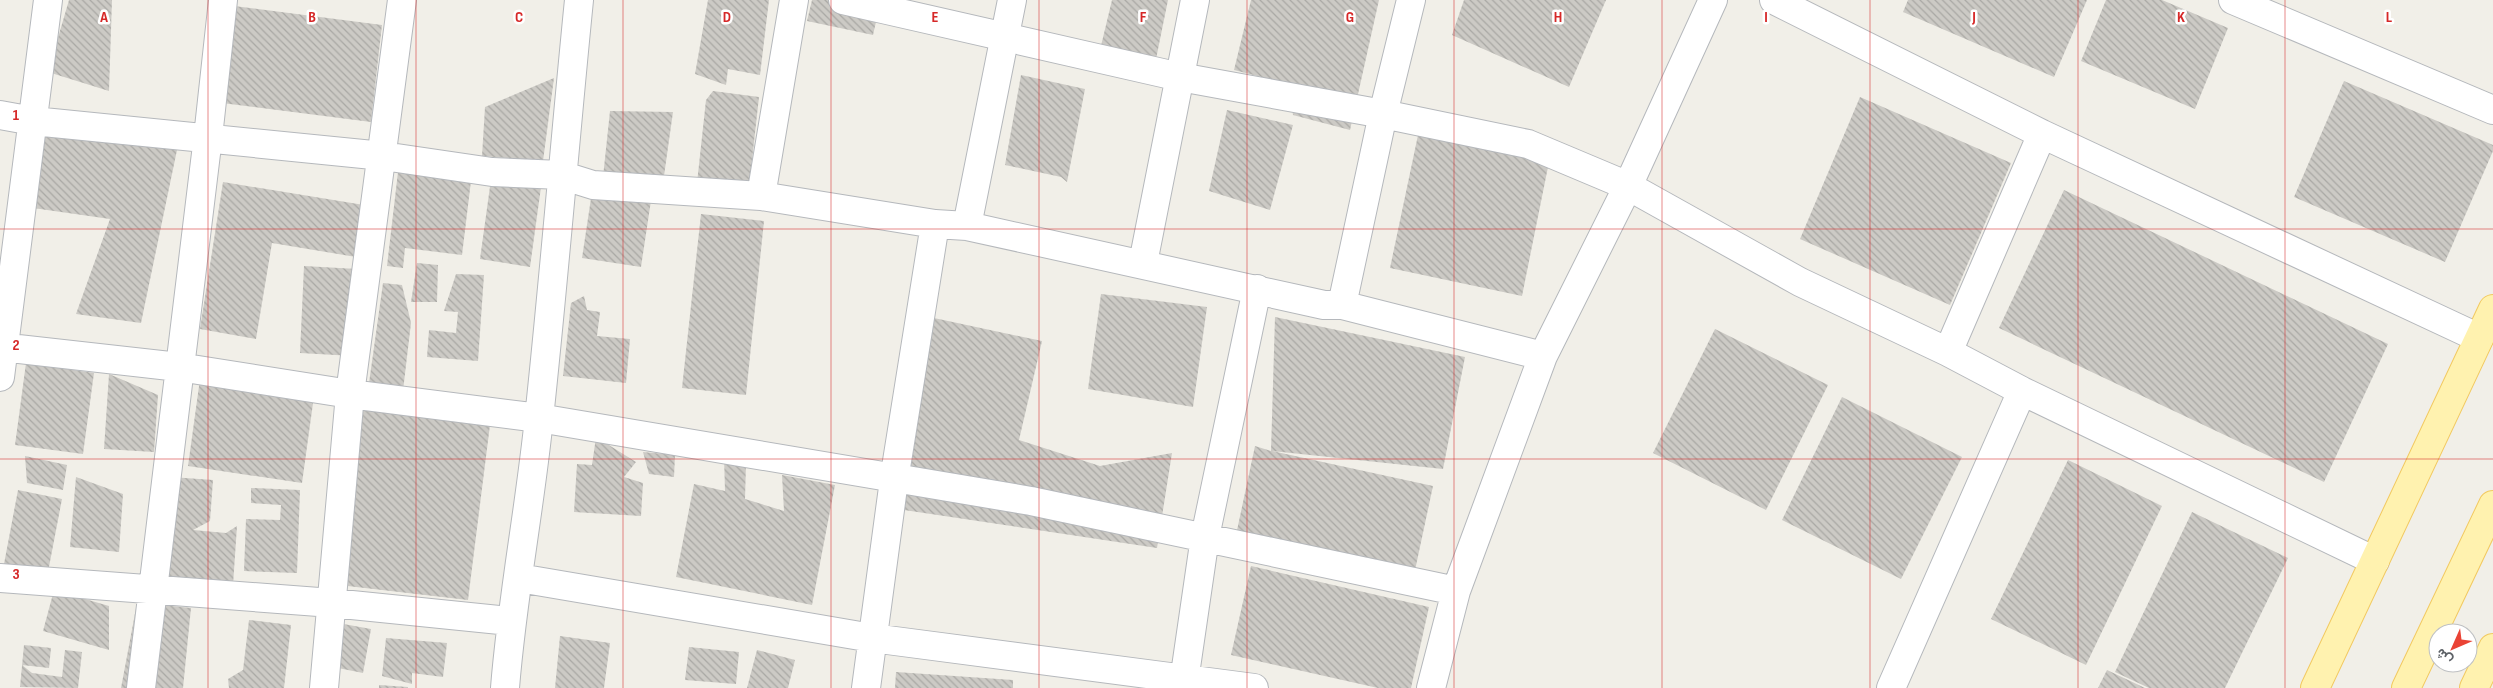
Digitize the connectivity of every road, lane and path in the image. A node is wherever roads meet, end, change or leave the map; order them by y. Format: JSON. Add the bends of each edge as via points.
{"nodes":[{"id":1,"x":48,"y":0,"type":"edge"},
{"id":2,"x":223,"y":0,"type":"edge"},
{"id":3,"x":402,"y":0,"type":"edge"},
{"id":4,"x":579,"y":0,"type":"edge"},
{"id":5,"x":794,"y":0,"type":"edge"},
{"id":6,"x":844,"y":0,"type":"edge"},
{"id":7,"x":1012,"y":0,"type":"edge"},
{"id":8,"x":1195,"y":0,"type":"edge"},
{"id":9,"x":1411,"y":0,"type":"edge"},
{"id":10,"x":1713,"y":0,"type":"edge"},
{"id":11,"x":1774,"y":0,"type":"edge"},
{"id":12,"x":2232,"y":0,"type":"edge"},
{"id":13,"x":1006,"y":36,"type":"junction"},
{"id":14,"x":1180,"y":77,"type":"junction"},
{"id":15,"x":2493,"y":110,"type":"edge"},
{"id":16,"x":1383,"y":114,"type":"junction"},
{"id":17,"x":0,"y":115,"type":"edge"},
{"id":18,"x":33,"y":121,"type":"junction"},
{"id":19,"x":2042,"y":134,"type":"junction"},
{"id":20,"x":208,"y":137,"type":"junction"},
{"id":21,"x":383,"y":156,"type":"junction"},
{"id":22,"x":562,"y":175,"type":"junction"},
{"id":23,"x":1628,"y":186,"type":"junction"},
{"id":24,"x":761,"y":196,"type":"junction"},
{"id":25,"x":935,"y":224,"type":"junction"},
{"id":26,"x":968,"y":226,"type":"junction"},
{"id":27,"x":1143,"y":263,"type":"junction"},
{"id":28,"x":1257,"y":289,"type":"junction"},
{"id":29,"x":1342,"y":305,"type":"junction"},
{"id":30,"x":2493,"y":309,"type":"edge"},
{"id":31,"x":2480,"y":338,"type":"junction"},
{"id":32,"x":2,"y":347,"type":"edge"},
{"id":33,"x":1948,"y":352,"type":"junction"},
{"id":34,"x":1543,"y":356,"type":"junction"},
{"id":35,"x":179,"y":367,"type":"junction"},
{"id":36,"x":0,"y":377,"type":"edge"},
{"id":37,"x":2022,"y":391,"type":"junction"},
{"id":38,"x":350,"y":394,"type":"junction"},
{"id":39,"x":539,"y":418,"type":"junction"},
{"id":40,"x":894,"y":480,"type":"junction"},
{"id":41,"x":2493,"y":505,"type":"edge"},
{"id":42,"x":1205,"y":537,"type":"junction"},
{"id":43,"x":2375,"y":561,"type":"junction"},
{"id":44,"x":0,"y":578,"type":"edge"},
{"id":45,"x":519,"y":578,"type":"junction"},
{"id":46,"x":154,"y":590,"type":"junction"},
{"id":47,"x":1456,"y":591,"type":"junction"},
{"id":48,"x":332,"y":602,"type":"junction"},
{"id":49,"x":510,"y":621,"type":"junction"},
{"id":50,"x":872,"y":638,"type":"junction"},
{"id":51,"x":2493,"y":648,"type":"edge"},
{"id":52,"x":1184,"y":684,"type":"edge"},
{"id":53,"x":141,"y":688,"type":"edge"},
{"id":54,"x":324,"y":688,"type":"edge"},
{"id":55,"x":505,"y":688,"type":"edge"},
{"id":56,"x":866,"y":688,"type":"edge"},
{"id":57,"x":1254,"y":688,"type":"edge"},
{"id":58,"x":1431,"y":688,"type":"edge"},
{"id":59,"x":1891,"y":688,"type":"edge"},
{"id":60,"x":2315,"y":688,"type":"edge"},
{"id":61,"x":2406,"y":688,"type":"edge"},
{"id":62,"x":2474,"y":688,"type":"edge"}],
"edges":[{"from":1,"to":18,"type":"street"},
{"from":2,"to":20,"type":"street"},
{"from":3,"to":21,"type":"street"},
{"from":4,"to":22,"type":"street"},
{"from":5,"to":24,"type":"street"},
{"from":6,"to":13,"type":"street"},
{"from":7,"to":13,"type":"street"},
{"from":8,"to":14,"type":"street"},
{"from":9,"to":16,"type":"street"},
{"from":10,"to":23,"type":"street"},
{"from":11,"to":19,"type":"street"},
{"from":12,"to":15,"type":"street"},
{"from":13,"to":14,"type":"street"},
{"from":13,"to":26,"type":"street"},
{"from":14,"to":16,"type":"street"},
{"from":14,"to":27,"type":"street"},
{"from":16,"to":23,"type":"street","via":[[1528,144]]},
{"from":16,"to":29,"type":"street"},
{"from":17,"to":18,"type":"street"},
{"from":18,"to":20,"type":"street"},
{"from":18,"to":32,"type":"street"},
{"from":19,"to":31,"type":"street"},
{"from":19,"to":33,"type":"street"},
{"from":20,"to":21,"type":"street"},
{"from":20,"to":35,"type":"street"},
{"from":21,"to":22,"type":"street","via":[[492,172]]},
{"from":21,"to":38,"type":"street"},
{"from":22,"to":24,"type":"street","via":[[593,185]]},
{"from":22,"to":39,"type":"street"},
{"from":23,"to":33,"type":"street","via":[[1800,282]]},
{"from":23,"to":34,"type":"street"},
{"from":24,"to":25,"type":"street"},
{"from":25,"to":26,"type":"street"},
{"from":25,"to":40,"type":"street"},
{"from":26,"to":27,"type":"street"},
{"from":27,"to":28,"type":"street"},
{"from":28,"to":29,"type":"street","via":[[1324,305]]},
{"from":28,"to":42,"type":"street"},
{"from":29,"to":34,"type":"street"},
{"from":30,"to":31,"type":"main road"},
{"from":31,"to":43,"type":"main road"},
{"from":32,"to":35,"type":"street"},
{"from":32,"to":36,"type":"street"},
{"from":33,"to":37,"type":"street"},
{"from":34,"to":47,"type":"street"},
{"from":35,"to":38,"type":"street"},
{"from":35,"to":46,"type":"street"},
{"from":37,"to":43,"type":"street"},
{"from":37,"to":59,"type":"street"},
{"from":38,"to":39,"type":"street"},
{"from":38,"to":48,"type":"street"},
{"from":39,"to":40,"type":"street"},
{"from":39,"to":45,"type":"street"},
{"from":40,"to":42,"type":"street","via":[[1031,501]]},
{"from":40,"to":50,"type":"street"},
{"from":41,"to":61,"type":"main road"},
{"from":42,"to":47,"type":"street"},
{"from":42,"to":52,"type":"street"},
{"from":43,"to":60,"type":"main road"},
{"from":44,"to":46,"type":"street"},
{"from":45,"to":49,"type":"street"},
{"from":45,"to":50,"type":"street"},
{"from":46,"to":48,"type":"street"},
{"from":46,"to":53,"type":"street"},
{"from":47,"to":58,"type":"street"},
{"from":48,"to":49,"type":"street"},
{"from":48,"to":54,"type":"street"},
{"from":49,"to":55,"type":"street"},
{"from":50,"to":52,"type":"street"},
{"from":50,"to":56,"type":"street"},
{"from":51,"to":62,"type":"main road"},
{"from":52,"to":57,"type":"street"}]}
